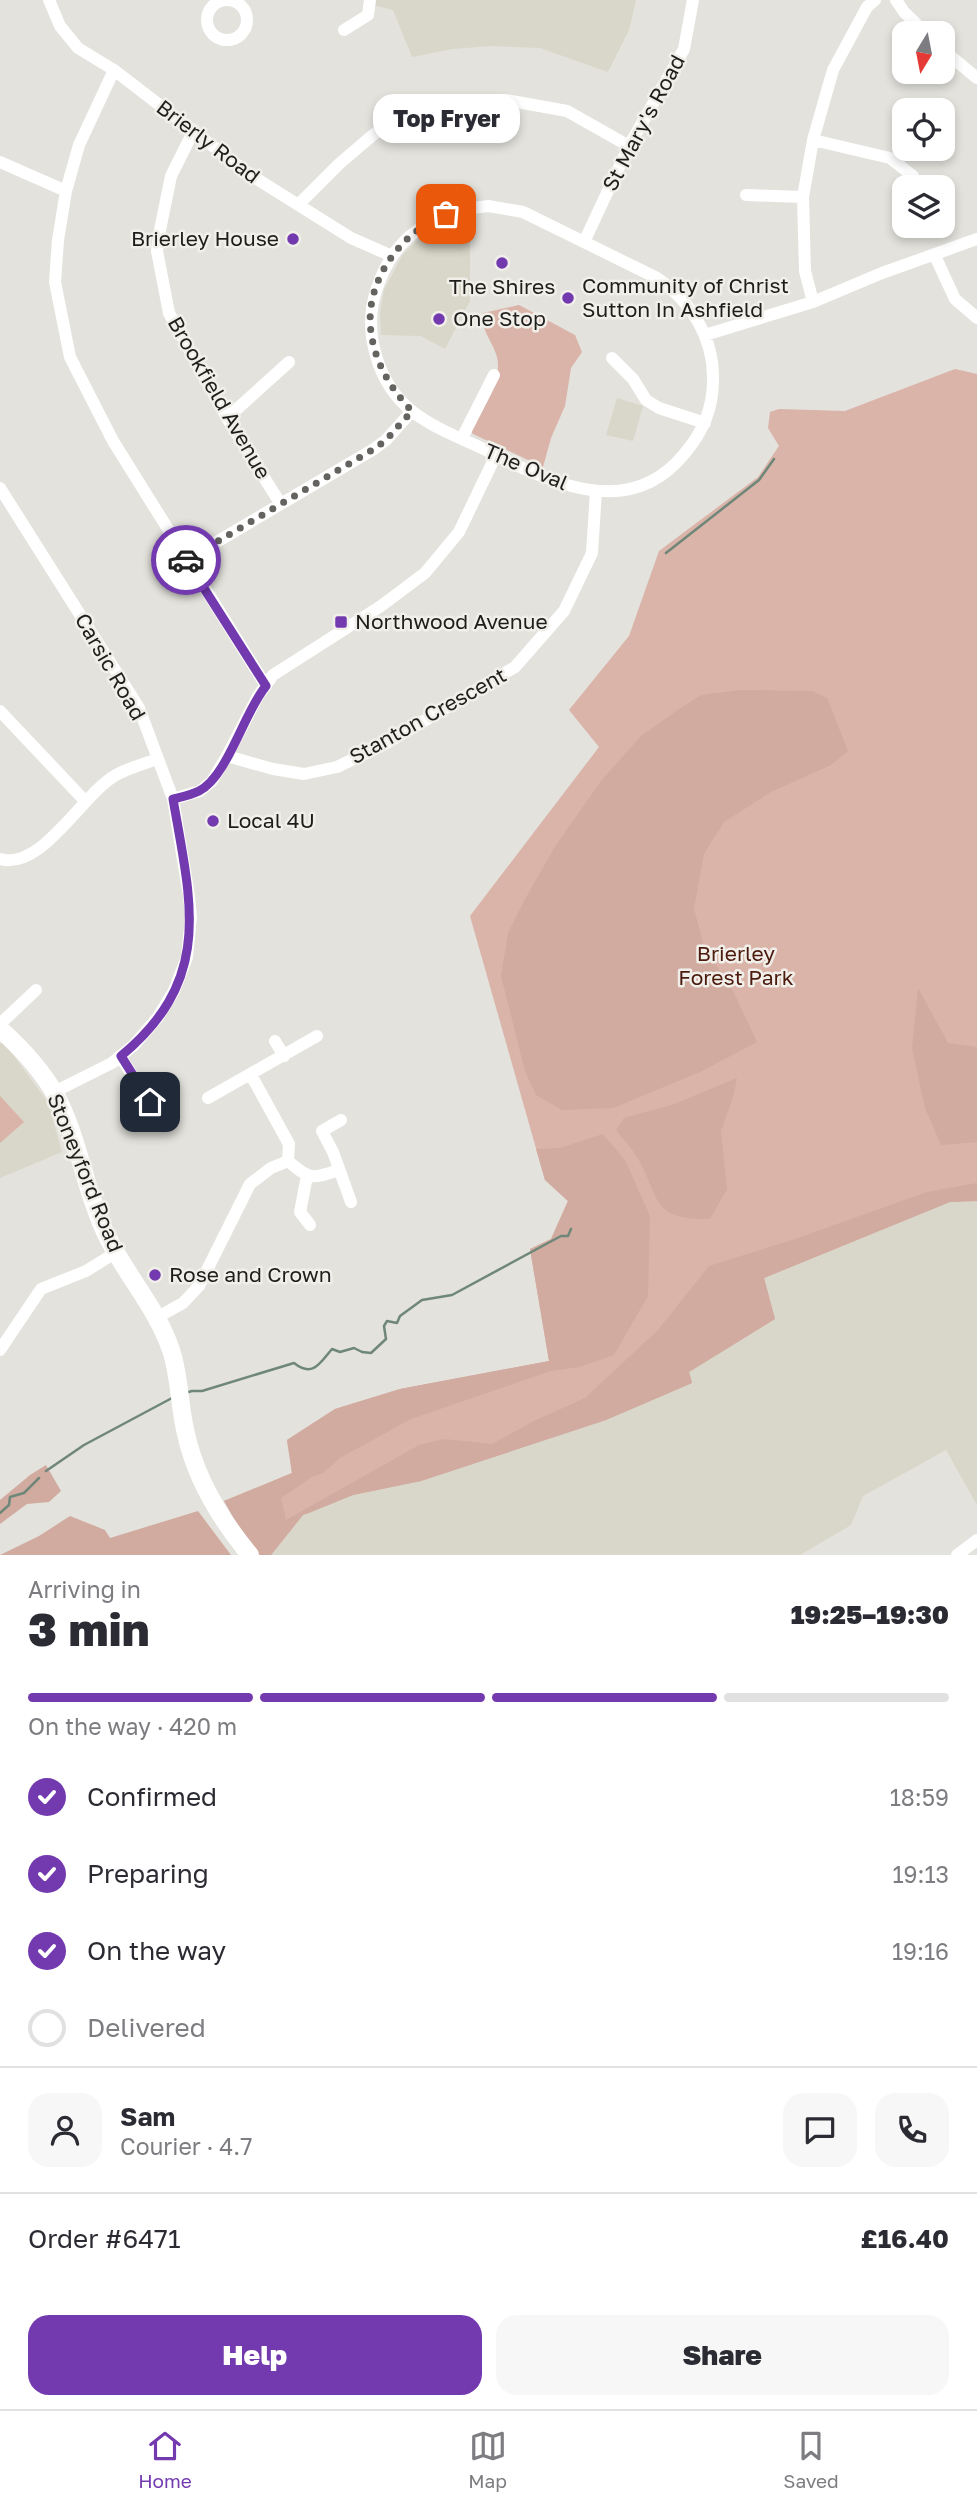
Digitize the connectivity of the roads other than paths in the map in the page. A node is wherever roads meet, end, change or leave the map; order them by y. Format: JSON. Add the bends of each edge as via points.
{"nodes":[{"id":1,"x":50,"y":0,"type":"edge"},
{"id":2,"x":370,"y":0,"type":"edge"},
{"id":3,"x":693,"y":0,"type":"edge"},
{"id":4,"x":875,"y":0,"type":"edge"},
{"id":5,"x":897,"y":0,"type":"edge"},
{"id":6,"x":913,"y":21,"type":"edge"},
{"id":7,"x":345,"y":30,"type":"dead end"},
{"id":8,"x":956,"y":61,"type":"edge"},
{"id":9,"x":114,"y":70,"type":"junction"},
{"id":10,"x":977,"y":78,"type":"edge"},
{"id":11,"x":194,"y":130,"type":"junction"},
{"id":12,"x":813,"y":140,"type":"junction"},
{"id":13,"x":629,"y":146,"type":"junction"},
{"id":14,"x":0,"y":162,"type":"edge"},
{"id":15,"x":912,"y":175,"type":"edge"},
{"id":16,"x":66,"y":191,"type":"junction"},
{"id":17,"x":746,"y":195,"type":"dead end"},
{"id":18,"x":803,"y":197,"type":"junction"},
{"id":19,"x":298,"y":205,"type":"junction"},
{"id":20,"x":977,"y":239,"type":"edge"},
{"id":21,"x":584,"y":242,"type":"junction"},
{"id":22,"x":392,"y":256,"type":"junction"},
{"id":23,"x":935,"y":256,"type":"junction"},
{"id":24,"x":813,"y":302,"type":"junction"},
{"id":25,"x":977,"y":318,"type":"edge"},
{"id":26,"x":705,"y":335,"type":"junction"},
{"id":27,"x":612,"y":358,"type":"dead end"},
{"id":28,"x":289,"y":362,"type":"dead end"},
{"id":29,"x":494,"y":375,"type":"dead end"},
{"id":30,"x":412,"y":411,"type":"junction"},
{"id":31,"x":228,"y":418,"type":"junction"},
{"id":32,"x":705,"y":423,"type":"junction"},
{"id":33,"x":462,"y":438,"type":"junction"},
{"id":34,"x":496,"y":455,"type":"junction"},
{"id":35,"x":0,"y":488,"type":"edge"},
{"id":36,"x":596,"y":491,"type":"junction"},
{"id":37,"x":280,"y":503,"type":"junction"},
{"id":38,"x":186,"y":560,"type":"junction"},
{"id":39,"x":266,"y":686,"type":"junction"},
{"id":40,"x":0,"y":711,"type":"edge"},
{"id":41,"x":227,"y":757,"type":"junction"},
{"id":42,"x":157,"y":759,"type":"junction"},
{"id":43,"x":173,"y":799,"type":"junction"},
{"id":44,"x":85,"y":801,"type":"junction"},
{"id":45,"x":0,"y":859,"type":"edge"},
{"id":46,"x":36,"y":990,"type":"dead end"},
{"id":47,"x":0,"y":1027,"type":"edge"},
{"id":48,"x":317,"y":1037,"type":"dead end"},
{"id":49,"x":275,"y":1041,"type":"dead end"},
{"id":50,"x":284,"y":1055,"type":"junction"},
{"id":51,"x":121,"y":1056,"type":"junction"},
{"id":52,"x":251,"y":1075,"type":"junction"},
{"id":53,"x":54,"y":1092,"type":"junction"},
{"id":54,"x":208,"y":1098,"type":"dead end"},
{"id":55,"x":150,"y":1102,"type":"dead end"},
{"id":56,"x":341,"y":1120,"type":"dead end"},
{"id":57,"x":288,"y":1161,"type":"junction"},
{"id":58,"x":339,"y":1170,"type":"junction"},
{"id":59,"x":307,"y":1176,"type":"junction"},
{"id":60,"x":351,"y":1202,"type":"dead end"},
{"id":61,"x":310,"y":1224,"type":"dead end"},
{"id":62,"x":115,"y":1252,"type":"junction"},
{"id":63,"x":156,"y":1318,"type":"junction"},
{"id":64,"x":0,"y":1350,"type":"edge"},
{"id":65,"x":977,"y":1540,"type":"edge"},
{"id":66,"x":250,"y":1555,"type":"edge"},
{"id":67,"x":957,"y":1555,"type":"edge"}],
"edges":[{"from":1,"to":9,"type":"street","name":"Brierly Road","via":[[61,26],[79,48]]},
{"from":2,"to":7,"type":"street","via":[[368,15]]},
{"from":3,"to":13,"type":"street","name":"St Mary's Road","via":[[684,48]]},
{"from":4,"to":12,"type":"street","via":[[834,70]]},
{"from":5,"to":6,"type":"street"},
{"from":8,"to":10,"type":"street"},
{"from":9,"to":11,"type":"street","name":"Brierly Road"},
{"from":9,"to":16,"type":"street","via":[[79,145]]},
{"from":11,"to":19,"type":"street","name":"Brierly Road","via":[[249,174]]},
{"from":11,"to":31,"type":"street","name":"Brookfield Avenue","via":[[170,176],[157,251],[169,313]]},
{"from":12,"to":15,"type":"street","via":[[890,158]]},
{"from":12,"to":18,"type":"street"},
{"from":13,"to":19,"type":"street","via":[[567,111],[506,100],[464,101],[420,111],[374,134]]},
{"from":13,"to":21,"type":"street","name":"St Mary's Road"},
{"from":14,"to":16,"type":"street"},
{"from":16,"to":38,"type":"street","via":[[55,282],[70,357],[113,441]]},
{"from":17,"to":18,"type":"street"},
{"from":18,"to":24,"type":"street","via":[[804,271]]},
{"from":19,"to":22,"type":"street","name":"Brierly Road","via":[[351,239]]},
{"from":20,"to":23,"type":"street"},
{"from":21,"to":22,"type":"street","name":"The Oval","via":[[523,212],[488,206],[432,219]]},
{"from":21,"to":26,"type":"street","name":"The Oval","via":[[674,290]]},
{"from":22,"to":30,"type":"street","name":"The Oval","via":[[372,301],[370,331],[384,374]]},
{"from":23,"to":24,"type":"street"},
{"from":23,"to":25,"type":"street","via":[[955,299]]},
{"from":24,"to":26,"type":"street"},
{"from":26,"to":32,"type":"street","name":"The Oval","via":[[713,374]]},
{"from":27,"to":32,"type":"street","via":[[646,400]]},
{"from":28,"to":31,"type":"street"},
{"from":29,"to":33,"type":"street"},
{"from":30,"to":33,"type":"street","name":"The Oval"},
{"from":30,"to":37,"type":"street","via":[[374,449]]},
{"from":31,"to":37,"type":"street","name":"Brookfield Avenue"},
{"from":32,"to":36,"type":"street","name":"The Oval","via":[[683,456],[654,480],[621,491]]},
{"from":33,"to":34,"type":"street","name":"The Oval"},
{"from":34,"to":36,"type":"street","name":"The Oval","via":[[549,481]]},
{"from":34,"to":39,"type":"street","via":[[459,532],[425,573],[273,675]]},
{"from":35,"to":42,"type":"street","name":"Carsic Road","via":[[139,708]]},
{"from":36,"to":41,"type":"street","name":"Stanton Crescent","via":[[592,553],[565,611],[515,667],[337,767],[304,774]]},
{"from":37,"to":38,"type":"street"},
{"from":38,"to":39,"type":"street"},
{"from":39,"to":41,"type":"street"},
{"from":40,"to":44,"type":"street"},
{"from":41,"to":43,"type":"street","via":[[200,791]]},
{"from":42,"to":43,"type":"street","name":"Carsic Road"},
{"from":42,"to":44,"type":"street","via":[[115,775]]},
{"from":43,"to":51,"type":"street","name":"Carsic Road","via":[[191,917],[187,957],[167,1005],[147,1033]]},
{"from":44,"to":45,"type":"street","via":[[41,849],[18,860]]},
{"from":46,"to":47,"type":"street"},
{"from":47,"to":53,"type":"main road","name":"Stoneyford Road"},
{"from":48,"to":50,"type":"street"},
{"from":49,"to":50,"type":"street"},
{"from":50,"to":52,"type":"street"},
{"from":51,"to":53,"type":"street","name":"Carsic Road"},
{"from":51,"to":55,"type":"street"},
{"from":52,"to":54,"type":"street"},
{"from":52,"to":57,"type":"street","via":[[289,1144]]},
{"from":53,"to":62,"type":"main road","name":"Stoneyford Road"},
{"from":56,"to":58,"type":"street","via":[[322,1131]]},
{"from":57,"to":59,"type":"street"},
{"from":57,"to":63,"type":"street","via":[[250,1184],[199,1286],[183,1303]]},
{"from":58,"to":59,"type":"street"},
{"from":58,"to":60,"type":"street"},
{"from":59,"to":61,"type":"street","via":[[300,1213]]},
{"from":62,"to":63,"type":"main road","name":"Stoneyford Road"},
{"from":62,"to":64,"type":"street","via":[[86,1271],[41,1289]]},
{"from":63,"to":66,"type":"main road","name":"Stoneyford Road","via":[[170,1346],[185,1432],[201,1478],[225,1524]]},
{"from":65,"to":67,"type":"street"}]}
